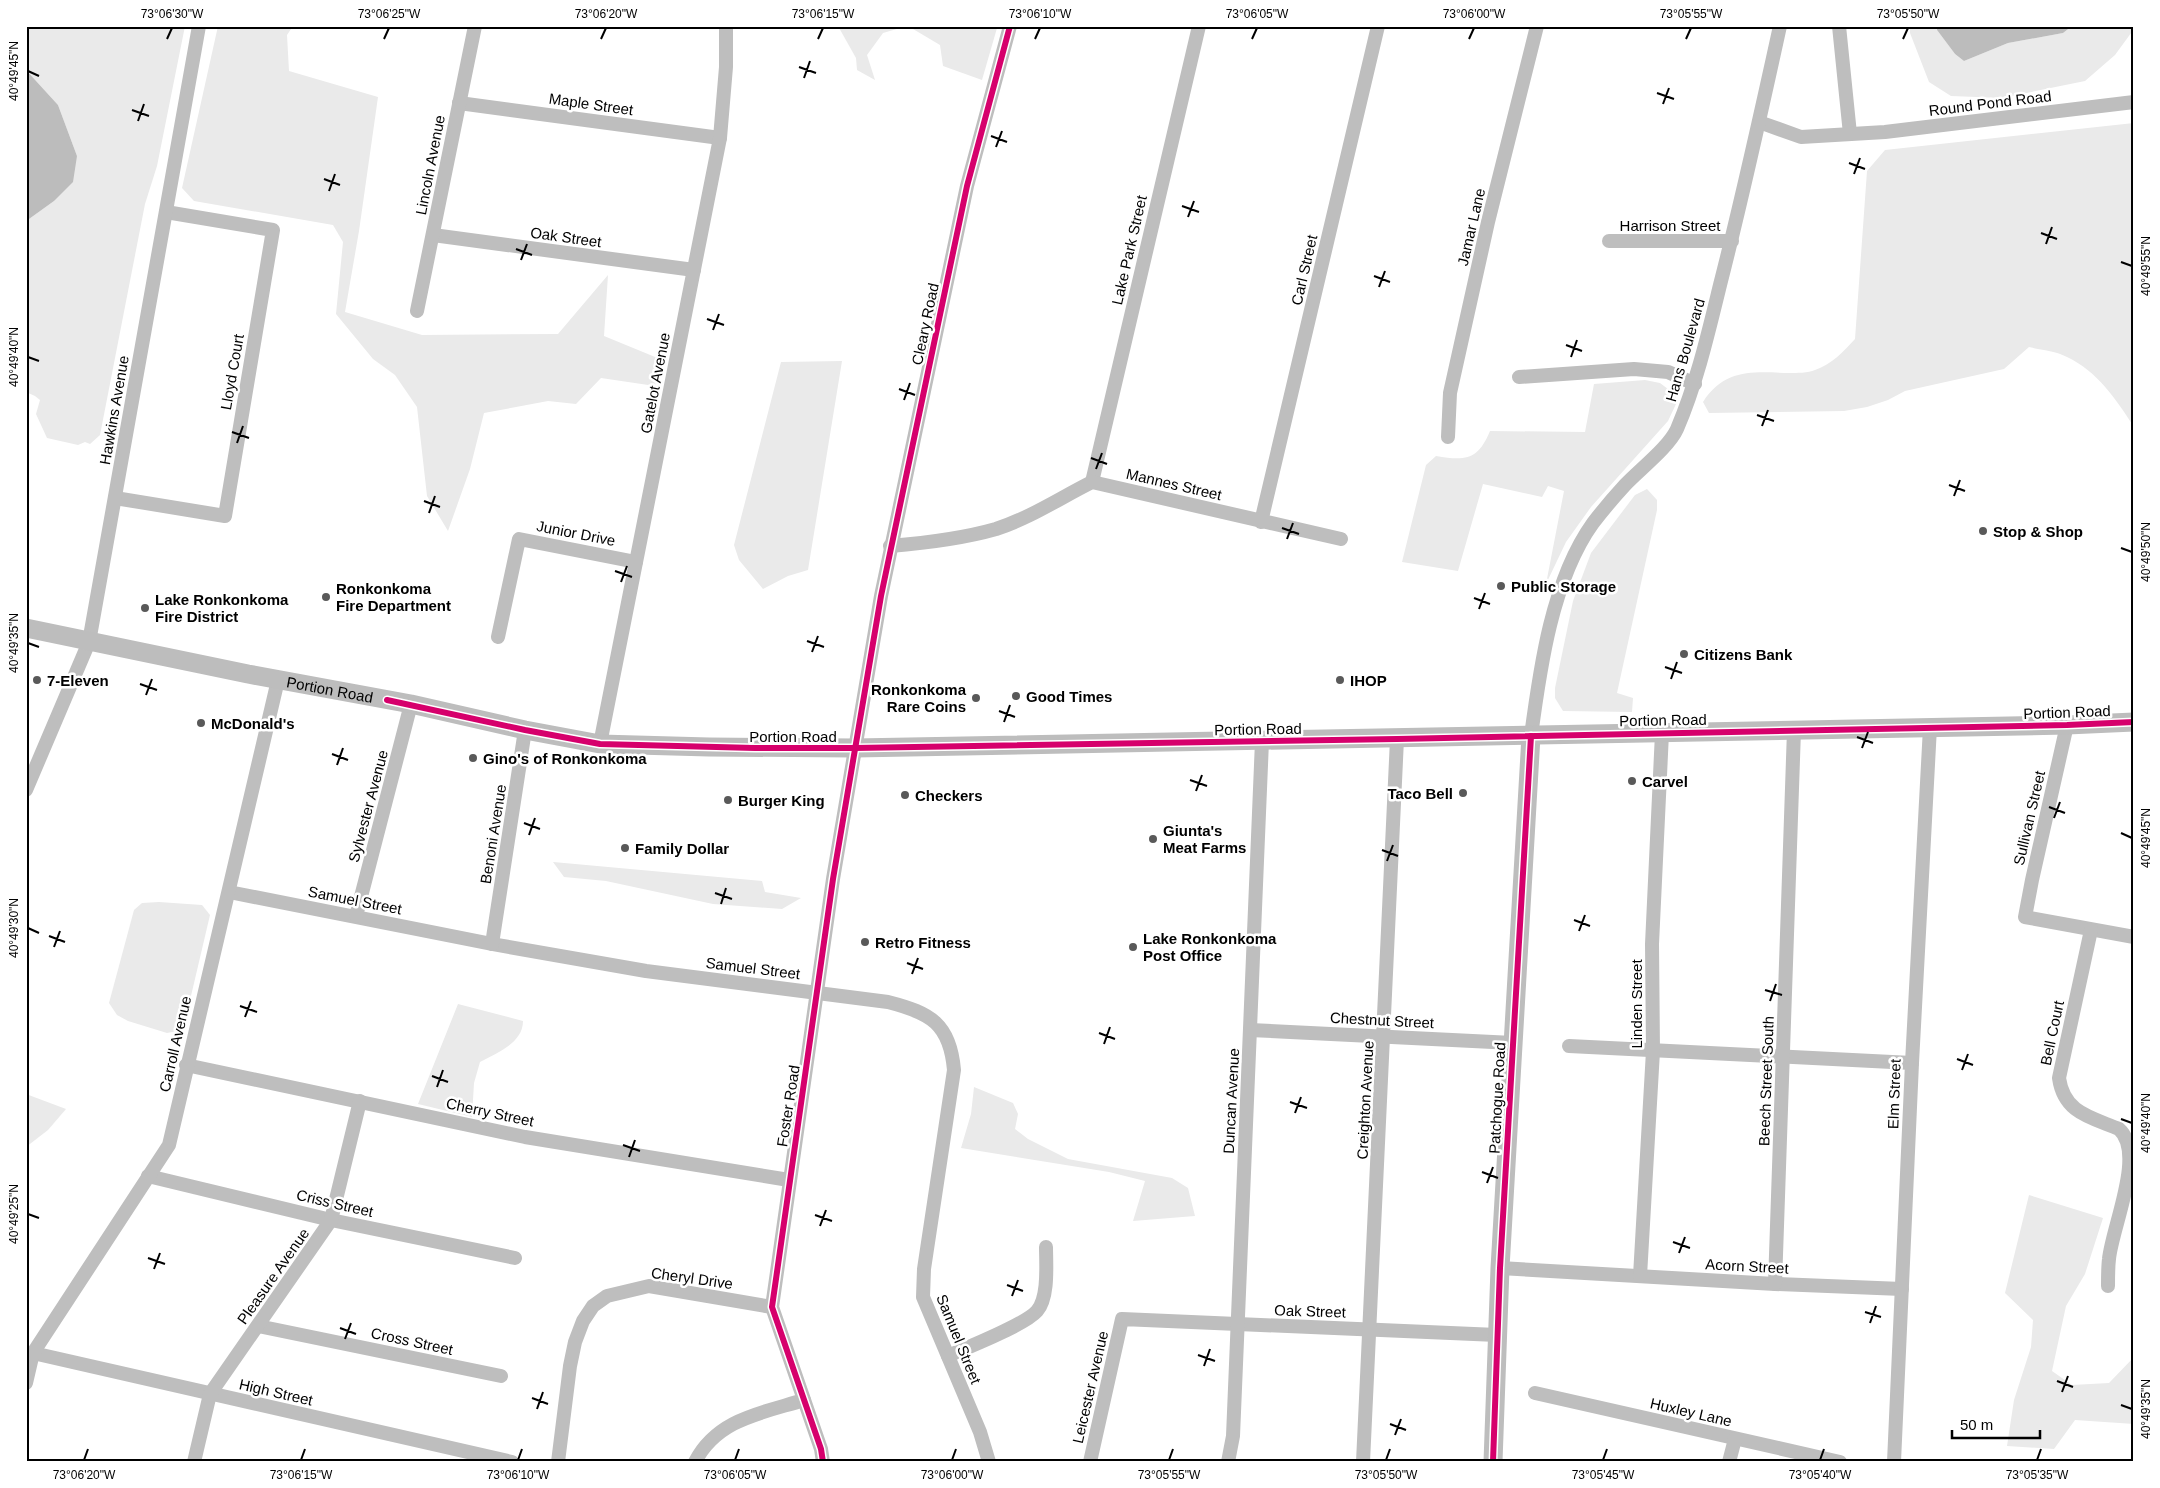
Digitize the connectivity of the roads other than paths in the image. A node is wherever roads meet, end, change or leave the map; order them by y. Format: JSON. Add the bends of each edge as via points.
{"nodes":[{"id":1,"x":199,"y":26,"type":"edge"},
{"id":2,"x":475,"y":26,"type":"edge"},
{"id":3,"x":726,"y":26,"type":"edge"},
{"id":4,"x":1010,"y":26,"type":"edge"},
{"id":5,"x":1198,"y":26,"type":"edge"},
{"id":6,"x":1378,"y":26,"type":"edge"},
{"id":7,"x":1537,"y":26,"type":"edge"},
{"id":8,"x":1780,"y":26,"type":"edge"},
{"id":9,"x":1839,"y":26,"type":"edge"},
{"id":10,"x":2134,"y":102,"type":"edge"},
{"id":11,"x":459,"y":103,"type":"junction"},
{"id":12,"x":1760,"y":122,"type":"junction"},
{"id":13,"x":1850,"y":134,"type":"junction"},
{"id":14,"x":720,"y":138,"type":"junction"},
{"id":15,"x":166,"y":212,"type":"junction"},
{"id":16,"x":433,"y":235,"type":"junction"},
{"id":17,"x":1609,"y":241,"type":"dead end"},
{"id":18,"x":1732,"y":242,"type":"junction"},
{"id":19,"x":694,"y":270,"type":"junction"},
{"id":20,"x":417,"y":310,"type":"dead end"},
{"id":21,"x":1519,"y":377,"type":"dead end"},
{"id":22,"x":1695,"y":384,"type":"junction"},
{"id":23,"x":1448,"y":437,"type":"dead end"},
{"id":24,"x":1092,"y":482,"type":"junction"},
{"id":25,"x":115,"y":498,"type":"junction"},
{"id":26,"x":1261,"y":522,"type":"junction"},
{"id":27,"x":1341,"y":539,"type":"dead end"},
{"id":28,"x":890,"y":546,"type":"junction"},
{"id":29,"x":636,"y":562,"type":"junction"},
{"id":30,"x":26,"y":628,"type":"edge"},
{"id":31,"x":498,"y":637,"type":"dead end"},
{"id":32,"x":88,"y":642,"type":"junction"},
{"id":33,"x":278,"y":680,"type":"junction"},
{"id":34,"x":412,"y":704,"type":"junction"},
{"id":35,"x":2134,"y":722,"type":"edge"},
{"id":36,"x":2067,"y":725,"type":"junction"},
{"id":37,"x":1930,"y":727,"type":"junction"},
{"id":38,"x":525,"y":730,"type":"junction"},
{"id":39,"x":1794,"y":730,"type":"junction"},
{"id":40,"x":1662,"y":732,"type":"junction"},
{"id":41,"x":1531,"y":736,"type":"junction"},
{"id":42,"x":1396,"y":740,"type":"junction"},
{"id":43,"x":1262,"y":741,"type":"junction"},
{"id":44,"x":600,"y":744,"type":"junction"},
{"id":45,"x":854,"y":748,"type":"junction"},
{"id":46,"x":26,"y":790,"type":"edge"},
{"id":47,"x":229,"y":892,"type":"junction"},
{"id":48,"x":356,"y":916,"type":"junction"},
{"id":49,"x":2091,"y":930,"type":"junction"},
{"id":50,"x":2134,"y":936,"type":"edge"},
{"id":51,"x":492,"y":944,"type":"junction"},
{"id":52,"x":818,"y":992,"type":"junction"},
{"id":53,"x":1250,"y":1030,"type":"junction"},
{"id":54,"x":1384,"y":1036,"type":"junction"},
{"id":55,"x":1513,"y":1043,"type":"junction"},
{"id":56,"x":1570,"y":1046,"type":"dead end"},
{"id":57,"x":1653,"y":1051,"type":"junction"},
{"id":58,"x":1783,"y":1056,"type":"junction"},
{"id":59,"x":1912,"y":1063,"type":"junction"},
{"id":60,"x":186,"y":1065,"type":"junction"},
{"id":61,"x":360,"y":1101,"type":"junction"},
{"id":62,"x":148,"y":1176,"type":"junction"},
{"id":63,"x":789,"y":1180,"type":"junction"},
{"id":64,"x":331,"y":1220,"type":"junction"},
{"id":65,"x":1046,"y":1247,"type":"dead end"},
{"id":66,"x":515,"y":1258,"type":"dead end"},
{"id":67,"x":1500,"y":1268,"type":"junction"},
{"id":68,"x":1640,"y":1276,"type":"junction"},
{"id":69,"x":1775,"y":1284,"type":"junction"},
{"id":70,"x":2108,"y":1286,"type":"dead end"},
{"id":71,"x":1902,"y":1289,"type":"junction"},
{"id":72,"x":772,"y":1307,"type":"junction"},
{"id":73,"x":1122,"y":1319,"type":"joint"},
{"id":74,"x":1237,"y":1325,"type":"junction"},
{"id":75,"x":258,"y":1326,"type":"junction"},
{"id":76,"x":1370,"y":1329,"type":"junction"},
{"id":77,"x":1497,"y":1335,"type":"junction"},
{"id":78,"x":33,"y":1354,"type":"junction"},
{"id":79,"x":948,"y":1356,"type":"junction"},
{"id":80,"x":501,"y":1376,"type":"dead end"},
{"id":81,"x":26,"y":1383,"type":"edge"},
{"id":82,"x":1535,"y":1393,"type":"dead end"},
{"id":83,"x":210,"y":1394,"type":"junction"},
{"id":84,"x":804,"y":1400,"type":"junction"},
{"id":85,"x":1735,"y":1439,"type":"junction"},
{"id":86,"x":194,"y":1462,"type":"edge"},
{"id":87,"x":512,"y":1462,"type":"edge"},
{"id":88,"x":558,"y":1462,"type":"edge"},
{"id":89,"x":695,"y":1462,"type":"edge"},
{"id":90,"x":823,"y":1462,"type":"edge"},
{"id":91,"x":990,"y":1462,"type":"edge"},
{"id":92,"x":1090,"y":1462,"type":"edge"},
{"id":93,"x":1228,"y":1462,"type":"edge"},
{"id":94,"x":1363,"y":1462,"type":"edge"},
{"id":95,"x":1493,"y":1462,"type":"edge"},
{"id":96,"x":1729,"y":1462,"type":"edge"},
{"id":97,"x":1840,"y":1462,"type":"edge"},
{"id":98,"x":1894,"y":1462,"type":"edge"}],
"edges":[{"from":1,"to":15,"type":"street","name":"Hawkins Avenue"},
{"from":2,"to":11,"type":"street","name":"Lincoln Avenue"},
{"from":3,"to":14,"type":"street","name":"Gatelot Avenue"},
{"from":4,"to":28,"type":"street","name":"Cleary Road","via":[[967,186]]},
{"from":5,"to":24,"type":"street","name":"Lake Park Street"},
{"from":6,"to":26,"type":"street","name":"Carl Street"},
{"from":7,"to":23,"type":"street","name":"Jamar Lane","via":[[1450,393]]},
{"from":8,"to":12,"type":"street","name":"Hans Boulevard"},
{"from":9,"to":13,"type":"street"},
{"from":10,"to":13,"type":"street","name":"Round Pond Road"},
{"from":11,"to":14,"type":"street","name":"Maple Street"},
{"from":11,"to":16,"type":"street","name":"Lincoln Avenue"},
{"from":12,"to":13,"type":"street","name":"Round Pond Road","via":[[1801,137]]},
{"from":12,"to":18,"type":"street","name":"Hans Boulevard"},
{"from":14,"to":19,"type":"street","name":"Gatelot Avenue"},
{"from":15,"to":25,"type":"street","name":"Hawkins Avenue"},
{"from":15,"to":25,"type":"street","name":"Lloyd Court","via":[[273,230],[225,516]]},
{"from":16,"to":19,"type":"street","name":"Oak Street"},
{"from":16,"to":20,"type":"street","name":"Lincoln Avenue"},
{"from":17,"to":18,"type":"street","name":"Harrison Street"},
{"from":18,"to":22,"type":"street","name":"Hans Boulevard"},
{"from":19,"to":29,"type":"street","name":"Gatelot Avenue"},
{"from":21,"to":22,"type":"street","via":[[1634,369],[1668,372]]},
{"from":22,"to":41,"type":"street","name":"Hans Boulevard","via":[[1676,432],[1592,524],[1573,559],[1553,614],[1541,666]]},
{"from":24,"to":26,"type":"street","name":"Mannes Street"},
{"from":24,"to":28,"type":"street","via":[[1034,513],[996,528],[940,542]]},
{"from":25,"to":32,"type":"street","name":"Hawkins Avenue"},
{"from":26,"to":27,"type":"street","name":"Mannes Street"},
{"from":28,"to":45,"type":"street","name":"Cleary Road"},
{"from":29,"to":31,"type":"street","name":"Junior Drive","via":[[520,539]]},
{"from":29,"to":44,"type":"street","name":"Gatelot Avenue"},
{"from":30,"to":32,"type":"main road","name":"Portion Road"},
{"from":32,"to":33,"type":"main road","name":"Portion Road"},
{"from":32,"to":46,"type":"street","name":"Hawkins Avenue"},
{"from":33,"to":34,"type":"main road","name":"Portion Road"},
{"from":33,"to":47,"type":"street","name":"Carroll Avenue"},
{"from":34,"to":38,"type":"main road","name":"Portion Road"},
{"from":34,"to":48,"type":"street","name":"Sylvester Avenue"},
{"from":35,"to":36,"type":"main road","name":"Portion Road"},
{"from":36,"to":37,"type":"main road","name":"Portion Road"},
{"from":36,"to":49,"type":"street","name":"Sullivan Street","via":[[2026,917]]},
{"from":37,"to":39,"type":"main road","name":"Portion Road"},
{"from":37,"to":59,"type":"street","name":"Elm Street"},
{"from":38,"to":44,"type":"main road","name":"Portion Road"},
{"from":38,"to":51,"type":"street","name":"Benoni Avenue"},
{"from":39,"to":40,"type":"main road","name":"Portion Road"},
{"from":39,"to":58,"type":"street","name":"Beech Street South"},
{"from":40,"to":41,"type":"main road","name":"Portion Road"},
{"from":40,"to":57,"type":"street","name":"Linden Street","via":[[1652,944]]},
{"from":41,"to":42,"type":"main road","name":"Portion Road"},
{"from":41,"to":55,"type":"main road","name":"Patchogue Road"},
{"from":42,"to":43,"type":"main road","name":"Portion Road"},
{"from":42,"to":54,"type":"street","name":"Creighton Avenue"},
{"from":43,"to":45,"type":"main road","name":"Portion Road"},
{"from":43,"to":53,"type":"street","name":"Duncan Avenue"},
{"from":44,"to":45,"type":"main road","name":"Portion Road"},
{"from":45,"to":52,"type":"street","name":"Foster Road"},
{"from":47,"to":48,"type":"street","name":"Samuel Street"},
{"from":47,"to":60,"type":"street","name":"Carroll Avenue"},
{"from":48,"to":51,"type":"street","name":"Samuel Street"},
{"from":49,"to":50,"type":"street"},
{"from":49,"to":70,"type":"street","name":"Bell Court","via":[[2059,1078],[2065,1100],[2073,1108],[2119,1129],[2129,1147],[2130,1162],[2109,1258]]},
{"from":51,"to":52,"type":"street","name":"Samuel Street","via":[[646,971]]},
{"from":52,"to":63,"type":"street","name":"Foster Road"},
{"from":52,"to":79,"type":"street","name":"Samuel Street","via":[[908,1007],[935,1022],[947,1038],[953,1060],[953,1086],[924,1269],[923,1297]]},
{"from":53,"to":54,"type":"street","name":"Chestnut Street"},
{"from":53,"to":74,"type":"street","name":"Duncan Avenue"},
{"from":54,"to":55,"type":"street","name":"Chestnut Street"},
{"from":54,"to":76,"type":"street","name":"Creighton Avenue"},
{"from":55,"to":67,"type":"main road","name":"Patchogue Road"},
{"from":56,"to":57,"type":"street"},
{"from":57,"to":58,"type":"street"},
{"from":57,"to":68,"type":"street","name":"Linden Street"},
{"from":58,"to":59,"type":"street"},
{"from":58,"to":69,"type":"street","name":"Beech Street South"},
{"from":59,"to":71,"type":"street","name":"Elm Street"},
{"from":60,"to":61,"type":"street","name":"Cherry Street"},
{"from":60,"to":62,"type":"street","name":"Carroll Avenue","via":[[169,1145]]},
{"from":61,"to":63,"type":"street","name":"Cherry Street","via":[[525,1137]]},
{"from":61,"to":64,"type":"street","name":"Pleasure Avenue"},
{"from":62,"to":64,"type":"street","name":"Criss Street"},
{"from":62,"to":78,"type":"street","name":"Carroll Avenue"},
{"from":63,"to":72,"type":"street","name":"Foster Road"},
{"from":64,"to":66,"type":"street","name":"Criss Street"},
{"from":64,"to":75,"type":"street","name":"Pleasure Avenue"},
{"from":65,"to":79,"type":"street","via":[[1047,1278],[1038,1310],[1025,1320]]},
{"from":67,"to":68,"type":"street","name":"Acorn Street"},
{"from":67,"to":77,"type":"main road","name":"Patchogue Road"},
{"from":68,"to":69,"type":"street","name":"Acorn Street"},
{"from":69,"to":71,"type":"street","name":"Acorn Street"},
{"from":71,"to":98,"type":"street","name":"Elm Street"},
{"from":72,"to":84,"type":"street","name":"Foster Road"},
{"from":72,"to":88,"type":"street","name":"Cheryl Drive","via":[[649,1286],[608,1296],[593,1306],[575,1342]]},
{"from":73,"to":74,"type":"street","name":"Oak Street"},
{"from":73,"to":92,"type":"street","name":"Leicester Avenue"},
{"from":74,"to":76,"type":"street","name":"Oak Street"},
{"from":74,"to":93,"type":"street","name":"Duncan Avenue","via":[[1234,1436]]},
{"from":75,"to":80,"type":"street","name":"Cross Street"},
{"from":75,"to":83,"type":"street","name":"Pleasure Avenue"},
{"from":76,"to":77,"type":"street","name":"Oak Street"},
{"from":76,"to":94,"type":"street","name":"Creighton Avenue"},
{"from":77,"to":95,"type":"main road","name":"Patchogue Road"},
{"from":78,"to":81,"type":"street","name":"Carroll Avenue"},
{"from":78,"to":83,"type":"street","name":"High Street"},
{"from":79,"to":91,"type":"street","name":"Samuel Street"},
{"from":82,"to":85,"type":"street","name":"Huxley Lane"},
{"from":83,"to":86,"type":"street","name":"Pleasure Avenue"},
{"from":83,"to":87,"type":"street","name":"High Street"},
{"from":84,"to":89,"type":"street","via":[[725,1427],[710,1438]]},
{"from":84,"to":90,"type":"street","name":"Foster Road"},
{"from":85,"to":96,"type":"street"},
{"from":85,"to":97,"type":"street","name":"Huxley Lane"}]}
